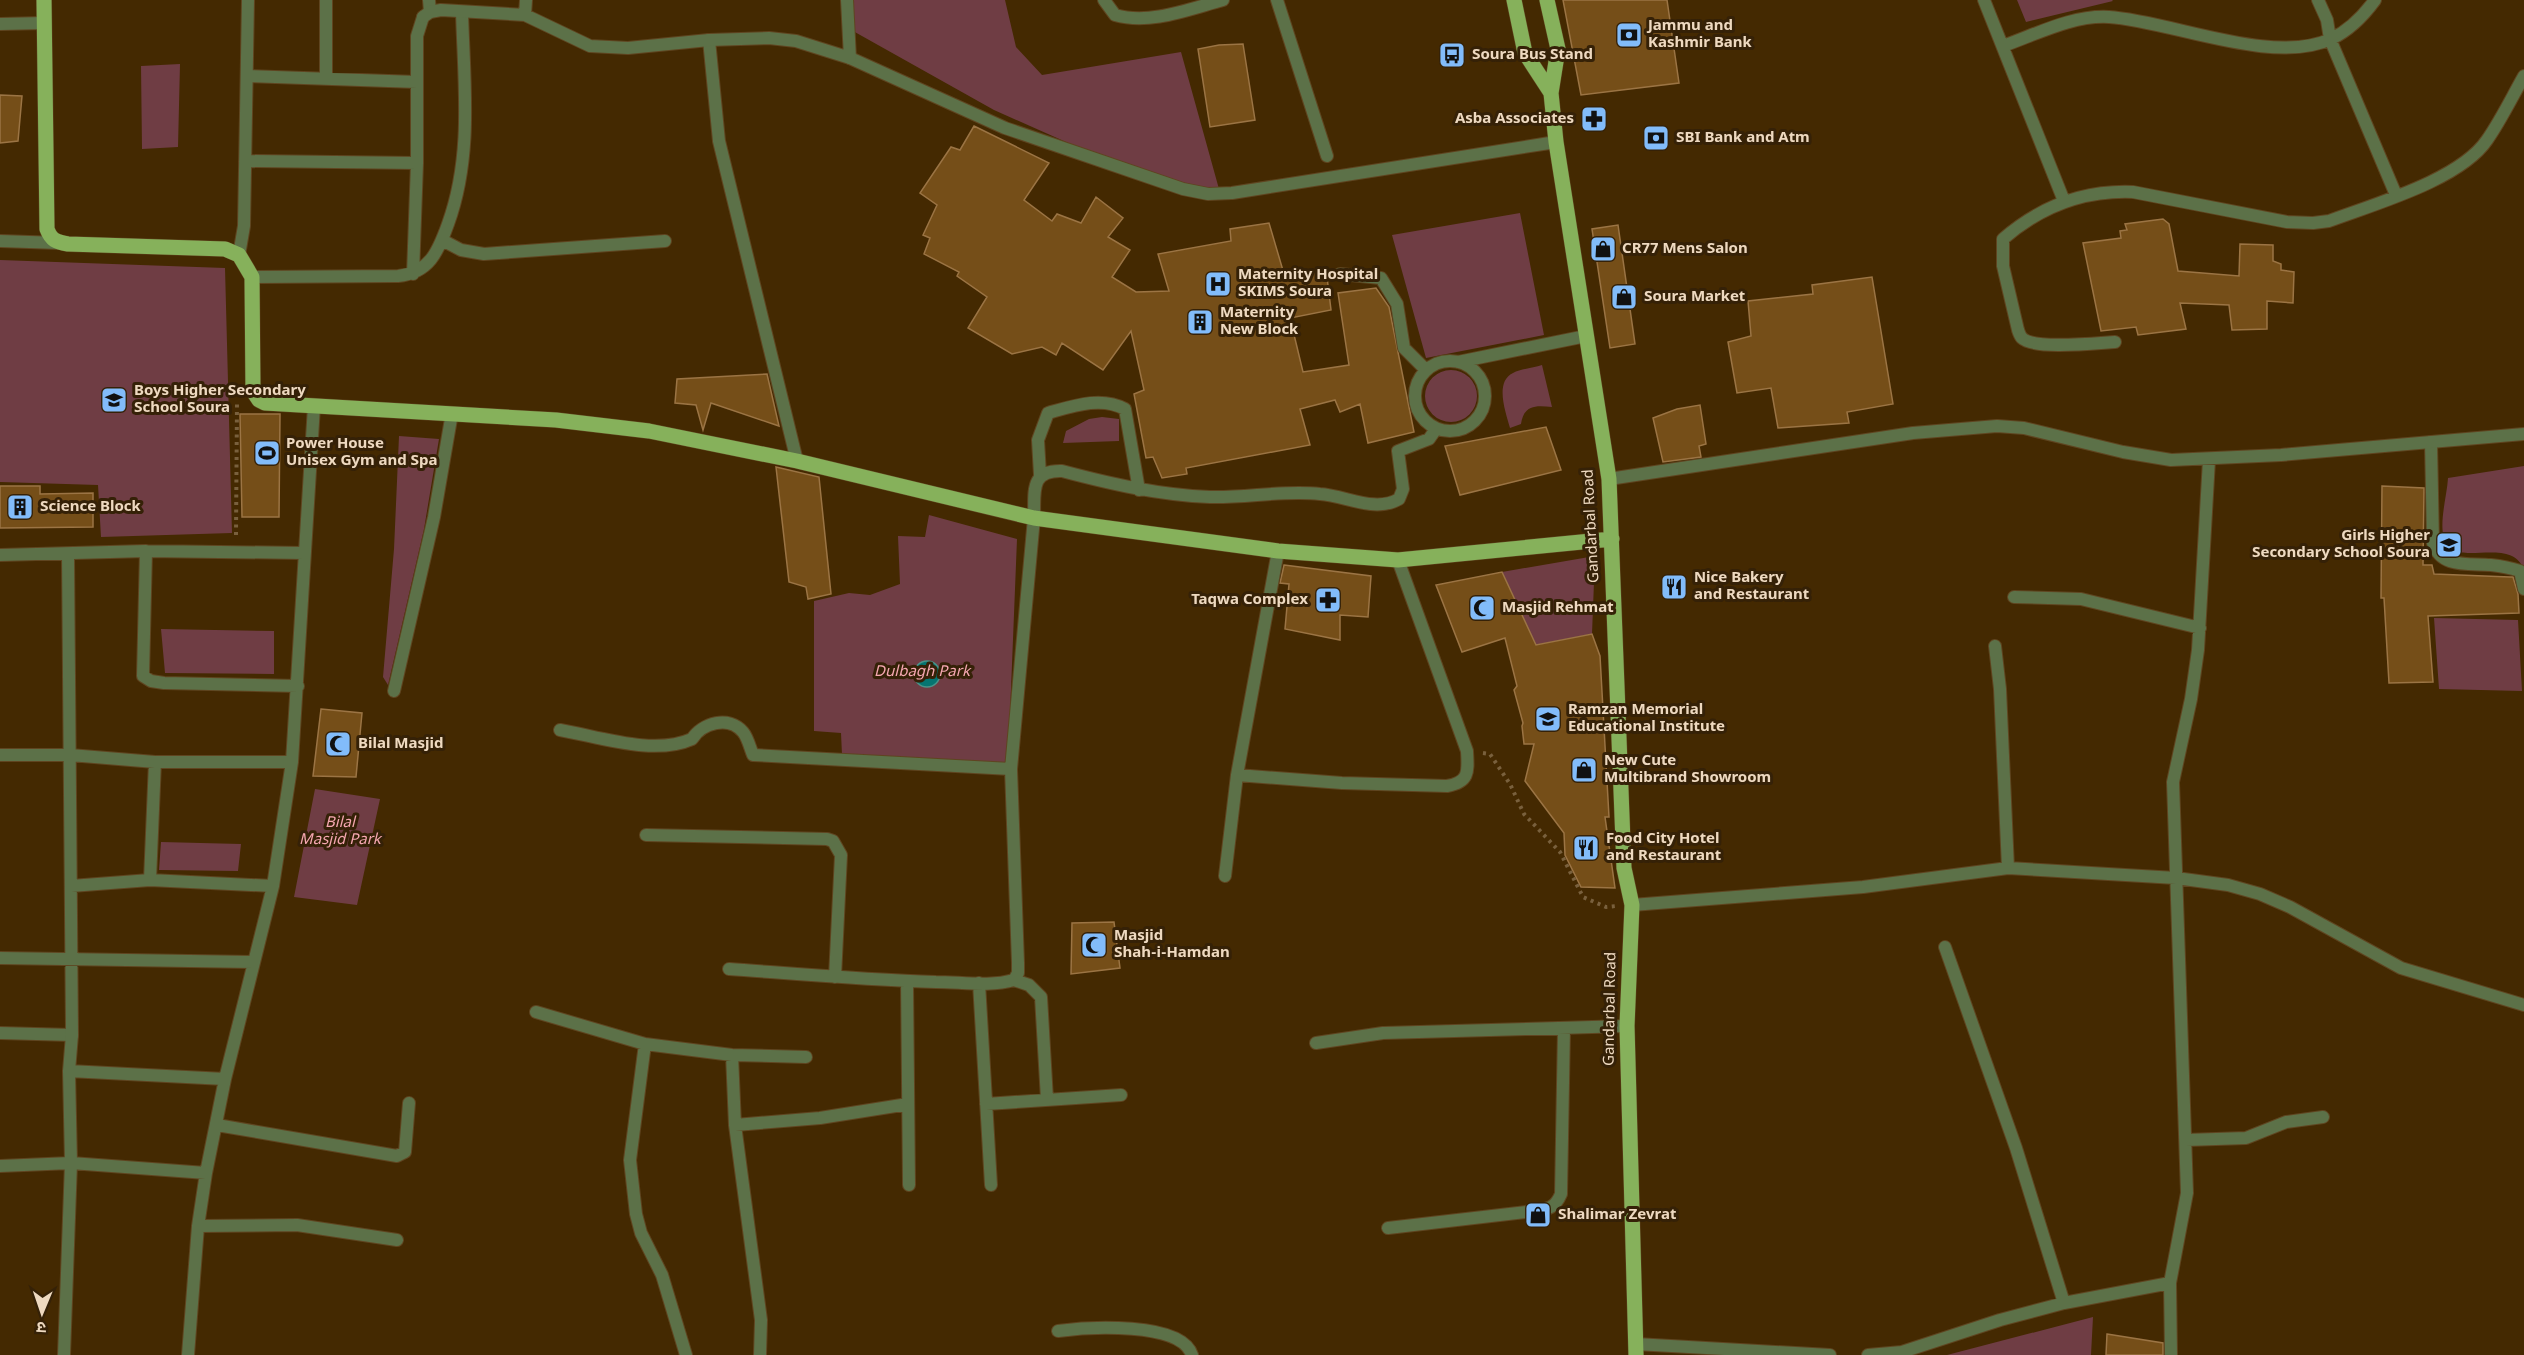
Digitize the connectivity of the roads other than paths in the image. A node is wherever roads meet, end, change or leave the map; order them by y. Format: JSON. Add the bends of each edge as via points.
{"nodes":[{"id":1,"x":44,"y":0,"type":"edge"},
{"id":2,"x":248,"y":0,"type":"edge"},
{"id":3,"x":326,"y":0,"type":"edge"},
{"id":4,"x":526,"y":0,"type":"edge"},
{"id":5,"x":847,"y":0,"type":"edge"},
{"id":6,"x":1104,"y":0,"type":"edge"},
{"id":7,"x":1223,"y":0,"type":"edge"},
{"id":8,"x":1277,"y":0,"type":"edge"},
{"id":9,"x":1514,"y":0,"type":"edge"},
{"id":10,"x":1547,"y":0,"type":"edge"},
{"id":11,"x":1984,"y":0,"type":"edge"},
{"id":12,"x":2318,"y":0,"type":"edge"},
{"id":13,"x":2374,"y":0,"type":"edge"},
{"id":14,"x":427,"y":10,"type":"edge"},
{"id":15,"x":462,"y":12,"type":"junction"},
{"id":16,"x":525,"y":15,"type":"junction"},
{"id":17,"x":45,"y":23,"type":"junction"},
{"id":18,"x":0,"y":24,"type":"edge"},
{"id":19,"x":2331,"y":39,"type":"junction"},
{"id":20,"x":709,"y":40,"type":"junction"},
{"id":21,"x":2003,"y":46,"type":"junction"},
{"id":22,"x":850,"y":57,"type":"junction"},
{"id":23,"x":247,"y":76,"type":"junction"},
{"id":24,"x":2524,"y":76,"type":"edge"},
{"id":25,"x":326,"y":79,"type":"junction"},
{"id":26,"x":417,"y":82,"type":"junction"},
{"id":27,"x":1551,"y":93,"type":"junction"},
{"id":28,"x":1556,"y":142,"type":"junction"},
{"id":29,"x":1327,"y":156,"type":"dead end"},
{"id":30,"x":245,"y":161,"type":"junction"},
{"id":31,"x":417,"y":163,"type":"junction"},
{"id":32,"x":2396,"y":195,"type":"junction"},
{"id":33,"x":2064,"y":201,"type":"junction"},
{"id":34,"x":442,"y":240,"type":"junction"},
{"id":35,"x":0,"y":241,"type":"edge"},
{"id":36,"x":665,"y":241,"type":"dead end"},
{"id":37,"x":59,"y":243,"type":"junction"},
{"id":38,"x":239,"y":255,"type":"junction"},
{"id":39,"x":413,"y":274,"type":"junction"},
{"id":40,"x":1340,"y":274,"type":"dead end"},
{"id":41,"x":252,"y":277,"type":"junction"},
{"id":42,"x":1586,"y":336,"type":"junction"},
{"id":43,"x":2115,"y":342,"type":"dead end"},
{"id":44,"x":1458,"y":362,"type":"junction"},
{"id":45,"x":1426,"y":370,"type":"junction"},
{"id":46,"x":314,"y":406,"type":"junction"},
{"id":47,"x":452,"y":413,"type":"junction"},
{"id":48,"x":1436,"y":429,"type":"junction"},
{"id":49,"x":2524,"y":434,"type":"edge"},
{"id":50,"x":2431,"y":442,"type":"junction"},
{"id":51,"x":2209,"y":460,"type":"junction"},
{"id":52,"x":796,"y":461,"type":"junction"},
{"id":53,"x":1040,"y":475,"type":"junction"},
{"id":54,"x":1609,"y":479,"type":"junction"},
{"id":55,"x":1139,"y":490,"type":"junction"},
{"id":56,"x":1034,"y":518,"type":"junction"},
{"id":57,"x":1612,"y":539,"type":"junction"},
{"id":58,"x":146,"y":551,"type":"junction"},
{"id":59,"x":1278,"y":551,"type":"junction"},
{"id":60,"x":304,"y":554,"type":"junction"},
{"id":61,"x":0,"y":555,"type":"edge"},
{"id":62,"x":68,"y":555,"type":"junction"},
{"id":63,"x":1398,"y":560,"type":"junction"},
{"id":64,"x":2524,"y":589,"type":"edge"},
{"id":65,"x":2014,"y":597,"type":"dead end"},
{"id":66,"x":2200,"y":628,"type":"junction"},
{"id":67,"x":1995,"y":646,"type":"dead end"},
{"id":68,"x":298,"y":686,"type":"junction"},
{"id":69,"x":394,"y":691,"type":"dead end"},
{"id":70,"x":560,"y":730,"type":"dead end"},
{"id":71,"x":0,"y":755,"type":"edge"},
{"id":72,"x":70,"y":755,"type":"junction"},
{"id":73,"x":154,"y":762,"type":"junction"},
{"id":74,"x":292,"y":762,"type":"junction"},
{"id":75,"x":1011,"y":769,"type":"junction"},
{"id":76,"x":1238,"y":775,"type":"junction"},
{"id":77,"x":646,"y":835,"type":"dead end"},
{"id":78,"x":2008,"y":868,"type":"junction"},
{"id":79,"x":1225,"y":876,"type":"dead end"},
{"id":80,"x":2176,"y":878,"type":"junction"},
{"id":81,"x":150,"y":880,"type":"junction"},
{"id":82,"x":71,"y":886,"type":"junction"},
{"id":83,"x":273,"y":886,"type":"junction"},
{"id":84,"x":1632,"y":904,"type":"junction"},
{"id":85,"x":1945,"y":947,"type":"dead end"},
{"id":86,"x":0,"y":958,"type":"edge"},
{"id":87,"x":70,"y":959,"type":"junction"},
{"id":88,"x":253,"y":962,"type":"junction"},
{"id":89,"x":729,"y":969,"type":"dead end"},
{"id":90,"x":835,"y":977,"type":"junction"},
{"id":91,"x":1014,"y":980,"type":"junction"},
{"id":92,"x":907,"y":981,"type":"junction"},
{"id":93,"x":979,"y":983,"type":"junction"},
{"id":94,"x":2524,"y":1005,"type":"edge"},
{"id":95,"x":536,"y":1012,"type":"dead end"},
{"id":96,"x":1627,"y":1026,"type":"junction"},
{"id":97,"x":1564,"y":1028,"type":"junction"},
{"id":98,"x":0,"y":1033,"type":"edge"},
{"id":99,"x":72,"y":1035,"type":"junction"},
{"id":100,"x":1316,"y":1043,"type":"dead end"},
{"id":101,"x":645,"y":1044,"type":"junction"},
{"id":102,"x":732,"y":1055,"type":"junction"},
{"id":103,"x":806,"y":1057,"type":"dead end"},
{"id":104,"x":69,"y":1071,"type":"junction"},
{"id":105,"x":225,"y":1079,"type":"junction"},
{"id":106,"x":1121,"y":1095,"type":"dead end"},
{"id":107,"x":1047,"y":1099,"type":"junction"},
{"id":108,"x":409,"y":1102,"type":"dead end"},
{"id":109,"x":908,"y":1104,"type":"junction"},
{"id":110,"x":986,"y":1104,"type":"junction"},
{"id":111,"x":2323,"y":1118,"type":"dead end"},
{"id":112,"x":217,"y":1125,"type":"junction"},
{"id":113,"x":735,"y":1125,"type":"junction"},
{"id":114,"x":2186,"y":1140,"type":"junction"},
{"id":115,"x":70,"y":1163,"type":"junction"},
{"id":116,"x":0,"y":1166,"type":"edge"},
{"id":117,"x":206,"y":1173,"type":"junction"},
{"id":118,"x":909,"y":1185,"type":"dead end"},
{"id":119,"x":991,"y":1185,"type":"dead end"},
{"id":120,"x":198,"y":1226,"type":"junction"},
{"id":121,"x":1388,"y":1228,"type":"dead end"},
{"id":122,"x":397,"y":1240,"type":"dead end"},
{"id":123,"x":2170,"y":1283,"type":"junction"},
{"id":124,"x":2064,"y":1303,"type":"junction"},
{"id":125,"x":1058,"y":1331,"type":"dead end"},
{"id":126,"x":1636,"y":1350,"type":"edge"},
{"id":127,"x":64,"y":1355,"type":"edge"},
{"id":128,"x":188,"y":1355,"type":"edge"},
{"id":129,"x":686,"y":1355,"type":"edge"},
{"id":130,"x":760,"y":1355,"type":"edge"},
{"id":131,"x":1192,"y":1355,"type":"edge"},
{"id":132,"x":1830,"y":1355,"type":"edge"},
{"id":133,"x":1869,"y":1355,"type":"edge"},
{"id":134,"x":2171,"y":1355,"type":"edge"}],
"edges":[{"from":1,"to":17,"type":"main road"},
{"from":2,"to":23,"type":"street"},
{"from":3,"to":25,"type":"street"},
{"from":4,"to":16,"type":"street"},
{"from":5,"to":22,"type":"street"},
{"from":6,"to":7,"type":"street","via":[[1115,15],[1139,19]]},
{"from":8,"to":29,"type":"street"},
{"from":9,"to":27,"type":"main road","name":"Gandarbal Road","via":[[1525,53]]},
{"from":10,"to":27,"type":"main road","name":"Gandarbal Road","via":[[1558,49]]},
{"from":11,"to":21,"type":"street"},
{"from":12,"to":19,"type":"street"},
{"from":13,"to":19,"type":"street","via":[[2364,16]]},
{"from":14,"to":15,"type":"street"},
{"from":14,"to":26,"type":"street","via":[[417,36]]},
{"from":15,"to":16,"type":"street"},
{"from":15,"to":34,"type":"street","via":[[465,146],[458,196]]},
{"from":16,"to":20,"type":"street","via":[[590,46],[628,48]]},
{"from":17,"to":18,"type":"street"},
{"from":17,"to":37,"type":"main road","via":[[47,229]]},
{"from":19,"to":21,"type":"street","via":[[2303,46],[2270,47],[2109,17],[2079,19]]},
{"from":19,"to":32,"type":"street"},
{"from":20,"to":22,"type":"street","via":[[796,41]]},
{"from":20,"to":52,"type":"street","via":[[719,141]]},
{"from":21,"to":33,"type":"street"},
{"from":22,"to":28,"type":"street","via":[[1005,129],[1208,194]]},
{"from":23,"to":25,"type":"street"},
{"from":23,"to":30,"type":"street"},
{"from":24,"to":32,"type":"street","via":[[2476,153],[2451,171]]},
{"from":25,"to":26,"type":"street"},
{"from":26,"to":31,"type":"street"},
{"from":27,"to":28,"type":"main road","name":"Gandarbal Road"},
{"from":28,"to":42,"type":"main road","name":"Gandarbal Road"},
{"from":30,"to":31,"type":"street"},
{"from":30,"to":38,"type":"street","via":[[244,226]]},
{"from":31,"to":39,"type":"street"},
{"from":32,"to":33,"type":"street","via":[[2313,224],[2133,192],[2108,191]]},
{"from":33,"to":43,"type":"street","via":[[2003,239],[2003,266],[2018,330],[2023,339],[2032,343]]},
{"from":34,"to":36,"type":"street","via":[[461,250],[484,254]]},
{"from":34,"to":39,"type":"street","via":[[426,266]]},
{"from":35,"to":37,"type":"street"},
{"from":37,"to":38,"type":"main road","via":[[218,249]]},
{"from":38,"to":41,"type":"main road"},
{"from":39,"to":41,"type":"street"},
{"from":40,"to":45,"type":"street","via":[[1381,278],[1397,304],[1404,348]]},
{"from":41,"to":46,"type":"main road","via":[[253,391],[271,405]]},
{"from":42,"to":44,"type":"street"},
{"from":42,"to":54,"type":"main road","name":"Gandarbal Road"},
{"from":44,"to":45,"type":"street","via":[[1436,364]]},
{"from":44,"to":48,"type":"street","via":[[1469,367],[1483,385],[1483,407],[1478,417],[1459,430]]},
{"from":45,"to":48,"type":"street","via":[[1415,390],[1415,402],[1419,413]]},
{"from":46,"to":47,"type":"main road"},
{"from":46,"to":60,"type":"street"},
{"from":47,"to":52,"type":"main road","via":[[649,431]]},
{"from":47,"to":69,"type":"street","via":[[434,517]]},
{"from":48,"to":55,"type":"street","via":[[1429,439],[1398,451],[1403,489],[1389,505],[1319,494],[1212,497]]},
{"from":49,"to":50,"type":"street"},
{"from":50,"to":51,"type":"street"},
{"from":50,"to":64,"type":"street","via":[[2436,551],[2451,562],[2520,571]]},
{"from":51,"to":54,"type":"street","via":[[2172,460],[2024,428],[1996,426],[1913,433]]},
{"from":51,"to":66,"type":"street"},
{"from":52,"to":56,"type":"main road"},
{"from":53,"to":55,"type":"street","via":[[1062,471]]},
{"from":53,"to":55,"type":"street","via":[[1038,440],[1048,414],[1083,404],[1114,403],[1125,409]]},
{"from":53,"to":56,"type":"street"},
{"from":54,"to":57,"type":"main road","name":"Gandarbal Road"},
{"from":56,"to":59,"type":"main road"},
{"from":56,"to":75,"type":"street"},
{"from":57,"to":63,"type":"main road"},
{"from":57,"to":84,"type":"main road","name":"Gandarbal Road","via":[[1624,868]]},
{"from":58,"to":60,"type":"street"},
{"from":58,"to":62,"type":"street"},
{"from":58,"to":68,"type":"street","via":[[143,676],[164,683]]},
{"from":59,"to":63,"type":"main road"},
{"from":59,"to":76,"type":"street"},
{"from":60,"to":68,"type":"street"},
{"from":61,"to":62,"type":"street"},
{"from":62,"to":72,"type":"street"},
{"from":63,"to":76,"type":"street","via":[[1467,751],[1466,777],[1459,784],[1447,786]]},
{"from":65,"to":66,"type":"street","via":[[2081,599]]},
{"from":66,"to":80,"type":"street","via":[[2174,782]]},
{"from":67,"to":78,"type":"street"},
{"from":68,"to":74,"type":"street"},
{"from":70,"to":75,"type":"street","via":[[665,747],[692,739],[698,730],[711,723],[724,723],[745,734],[753,754]]},
{"from":71,"to":72,"type":"street"},
{"from":72,"to":73,"type":"street"},
{"from":72,"to":82,"type":"street"},
{"from":73,"to":74,"type":"street"},
{"from":73,"to":81,"type":"street"},
{"from":74,"to":83,"type":"street"},
{"from":75,"to":91,"type":"street","via":[[1018,963]]},
{"from":76,"to":79,"type":"street"},
{"from":77,"to":90,"type":"street","via":[[833,841],[841,855]]},
{"from":78,"to":80,"type":"street"},
{"from":78,"to":84,"type":"street","via":[[1863,887]]},
{"from":80,"to":94,"type":"street","via":[[2260,894],[2401,968]]},
{"from":80,"to":114,"type":"street"},
{"from":81,"to":82,"type":"street"},
{"from":81,"to":83,"type":"street"},
{"from":82,"to":87,"type":"street"},
{"from":83,"to":88,"type":"street"},
{"from":84,"to":96,"type":"main road","name":"Gandarbal Road"},
{"from":85,"to":124,"type":"street","via":[[2016,1148]]},
{"from":86,"to":87,"type":"street"},
{"from":87,"to":88,"type":"street"},
{"from":87,"to":99,"type":"street"},
{"from":88,"to":105,"type":"street"},
{"from":89,"to":90,"type":"street"},
{"from":90,"to":92,"type":"street"},
{"from":91,"to":93,"type":"street"},
{"from":91,"to":107,"type":"street","via":[[1041,997]]},
{"from":92,"to":93,"type":"street"},
{"from":92,"to":109,"type":"street"},
{"from":93,"to":110,"type":"street"},
{"from":95,"to":101,"type":"street"},
{"from":96,"to":97,"type":"street"},
{"from":96,"to":126,"type":"main road","name":"Gandarbal Road"},
{"from":97,"to":100,"type":"street","via":[[1383,1033]]},
{"from":97,"to":121,"type":"street","via":[[1561,1194],[1557,1204],[1551,1209]]},
{"from":98,"to":99,"type":"street"},
{"from":99,"to":104,"type":"street"},
{"from":101,"to":102,"type":"street"},
{"from":101,"to":129,"type":"street","via":[[630,1160],[636,1214],[662,1275]]},
{"from":102,"to":103,"type":"street"},
{"from":102,"to":113,"type":"street"},
{"from":104,"to":105,"type":"street"},
{"from":104,"to":115,"type":"street"},
{"from":105,"to":112,"type":"street"},
{"from":106,"to":107,"type":"street"},
{"from":107,"to":110,"type":"street"},
{"from":108,"to":112,"type":"street","via":[[405,1152],[397,1156]]},
{"from":109,"to":113,"type":"street","via":[[820,1118]]},
{"from":109,"to":118,"type":"street"},
{"from":110,"to":119,"type":"street"},
{"from":111,"to":114,"type":"street","via":[[2286,1122],[2246,1138]]},
{"from":112,"to":117,"type":"street"},
{"from":113,"to":130,"type":"street","via":[[761,1320]]},
{"from":114,"to":123,"type":"street","via":[[2187,1193]]},
{"from":115,"to":116,"type":"street"},
{"from":115,"to":117,"type":"street"},
{"from":115,"to":127,"type":"street"},
{"from":117,"to":120,"type":"street"},
{"from":120,"to":122,"type":"street","via":[[297,1225]]},
{"from":120,"to":128,"type":"street"},
{"from":123,"to":124,"type":"street"},
{"from":123,"to":134,"type":"street"},
{"from":124,"to":133,"type":"street","via":[[1902,1352]]},
{"from":125,"to":131,"type":"street","via":[[1102,1327],[1150,1333],[1184,1342]]},
{"from":126,"to":132,"type":"street"}]}
